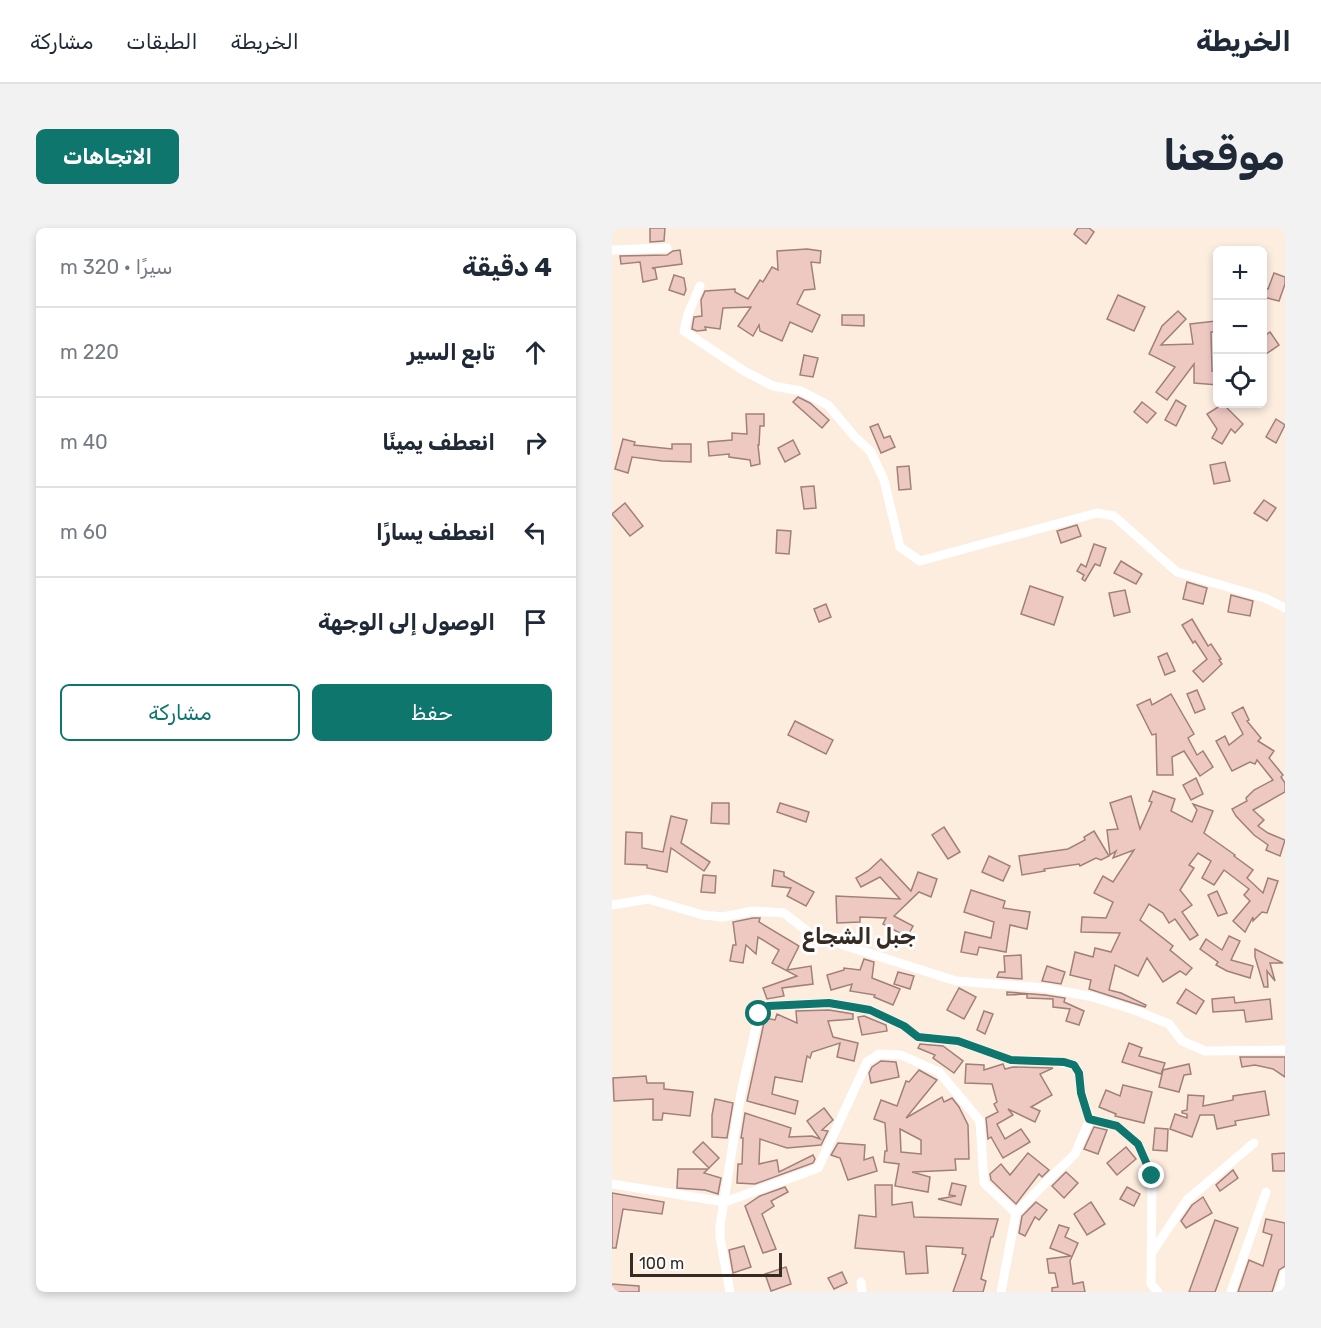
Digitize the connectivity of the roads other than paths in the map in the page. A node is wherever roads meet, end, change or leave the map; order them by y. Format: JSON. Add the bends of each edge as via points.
{"nodes":[{"id":1,"x":667,"y":248,"type":"dead end"},
{"id":2,"x":612,"y":250,"type":"edge"},
{"id":3,"x":700,"y":286,"type":"dead end"},
{"id":4,"x":1285,"y":608,"type":"edge"},
{"id":5,"x":612,"y":905,"type":"edge"},
{"id":6,"x":1285,"y":1050,"type":"edge"},
{"id":7,"x":1089,"y":1119,"type":"junction"},
{"id":8,"x":1254,"y":1143,"type":"dead end"},
{"id":9,"x":612,"y":1184,"type":"edge"},
{"id":10,"x":1266,"y":1192,"type":"dead end"},
{"id":11,"x":725,"y":1202,"type":"junction"},
{"id":12,"x":1016,"y":1214,"type":"junction"},
{"id":13,"x":1151,"y":1254,"type":"junction"},
{"id":14,"x":1285,"y":1273,"type":"edge"},
{"id":15,"x":730,"y":1292,"type":"edge"},
{"id":16,"x":1001,"y":1292,"type":"edge"},
{"id":17,"x":1158,"y":1292,"type":"edge"},
{"id":18,"x":1230,"y":1292,"type":"edge"},
{"id":19,"x":1279,"y":1292,"type":"edge"}],
"edges":[{"from":1,"to":2,"type":"street"},
{"from":3,"to":4,"type":"street","via":[[684,331],[772,386],[801,391],[828,405],[871,452],[884,480],[900,547],[920,561],[1097,513],[1114,516],[1177,572],[1265,598]]},
{"from":5,"to":6,"type":"street","via":[[648,899],[703,915],[784,913],[812,935],[956,981],[1046,988],[1137,1011],[1169,1024],[1182,1041],[1205,1051]]},
{"from":7,"to":11,"type":"street","via":[[1074,1065],[1011,1060],[958,1041],[918,1037],[870,1010],[829,1003],[768,1006],[759,1014],[741,1093]]},
{"from":7,"to":12,"type":"street","via":[[1075,1154]]},
{"from":7,"to":13,"type":"street","via":[[1117,1126],[1138,1144],[1152,1176]]},
{"from":8,"to":13,"type":"street","via":[[1187,1200]]},
{"from":9,"to":11,"type":"street"},
{"from":10,"to":18,"type":"street"},
{"from":11,"to":12,"type":"street","via":[[818,1168],[867,1062],[879,1054],[901,1055],[939,1072],[980,1121],[984,1183]]},
{"from":11,"to":15,"type":"street","via":[[720,1237]]},
{"from":12,"to":16,"type":"street"},
{"from":13,"to":17,"type":"street","via":[[1151,1284]]},
{"from":14,"to":19,"type":"street"}]}
